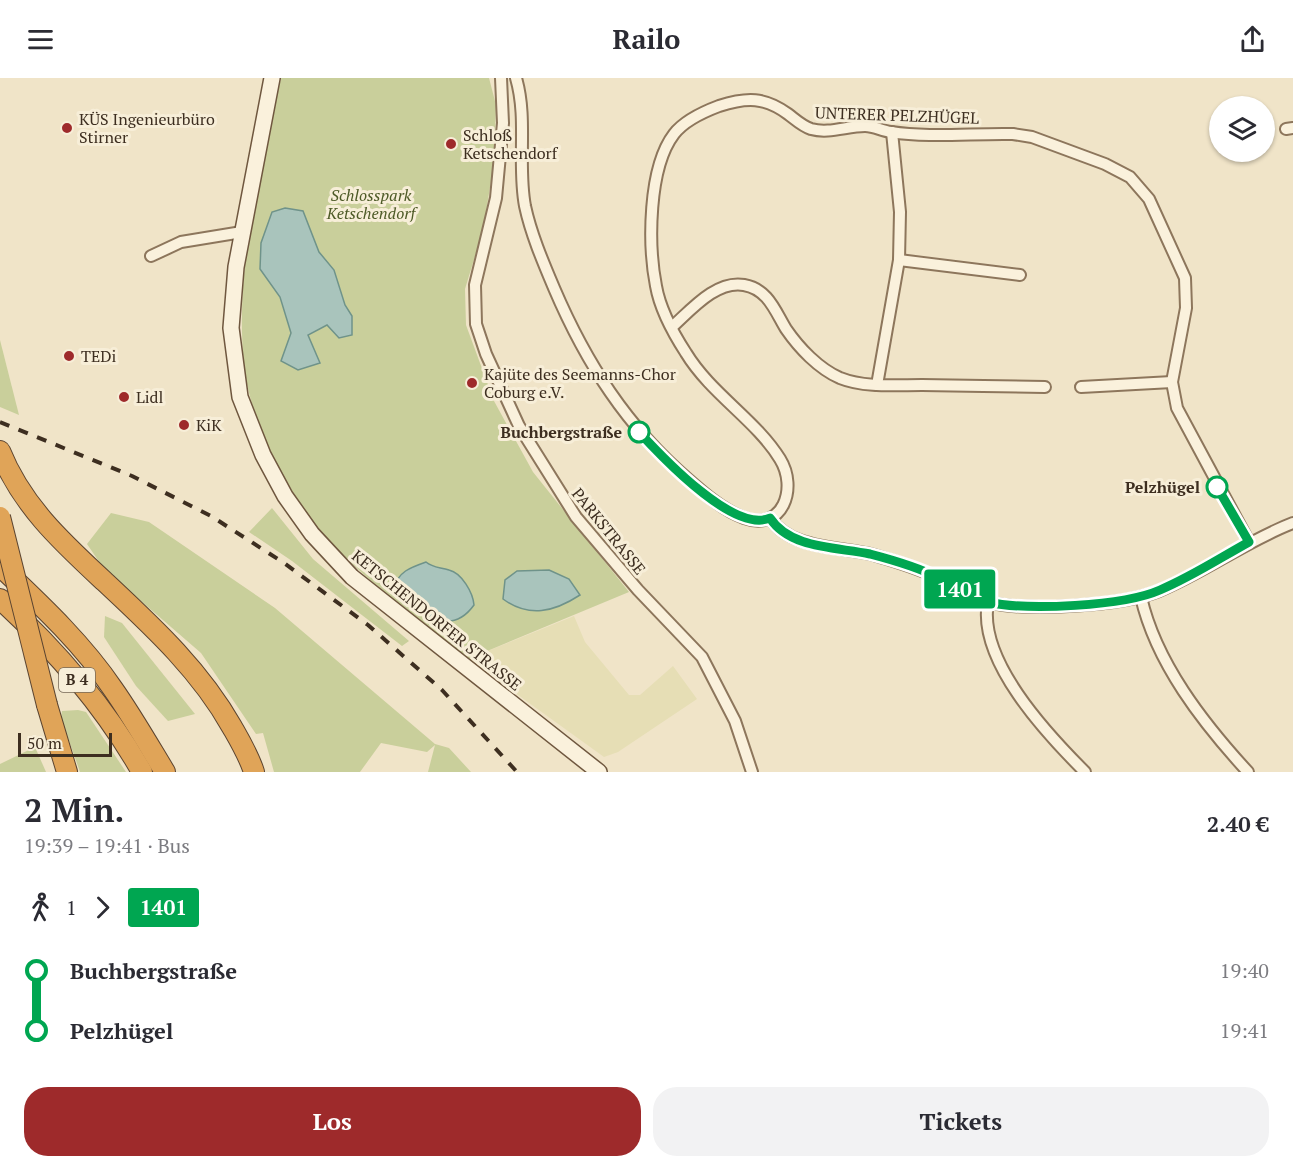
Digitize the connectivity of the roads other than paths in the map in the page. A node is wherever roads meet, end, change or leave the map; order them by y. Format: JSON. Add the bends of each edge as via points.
{"nodes":[{"id":1,"x":272,"y":78,"type":"edge"},
{"id":2,"x":501,"y":78,"type":"edge"},
{"id":3,"x":516,"y":78,"type":"edge"},
{"id":4,"x":892,"y":132,"type":"junction"},
{"id":5,"x":242,"y":232,"type":"junction"},
{"id":6,"x":151,"y":256,"type":"dead end"},
{"id":7,"x":899,"y":260,"type":"junction"},
{"id":8,"x":1020,"y":275,"type":"dead end"},
{"id":9,"x":672,"y":327,"type":"junction"},
{"id":10,"x":1172,"y":382,"type":"junction"},
{"id":11,"x":877,"y":385,"type":"junction"},
{"id":12,"x":1045,"y":387,"type":"dead end"},
{"id":13,"x":1081,"y":387,"type":"dead end"},
{"id":14,"x":0,"y":451,"type":"edge"},
{"id":15,"x":0,"y":517,"type":"edge"},
{"id":16,"x":770,"y":518,"type":"junction"},
{"id":17,"x":1293,"y":523,"type":"edge"},
{"id":18,"x":1249,"y":542,"type":"junction"},
{"id":19,"x":0,"y":566,"type":"edge"},
{"id":20,"x":1141,"y":597,"type":"junction"},
{"id":21,"x":0,"y":599,"type":"edge"},
{"id":22,"x":988,"y":602,"type":"junction"},
{"id":23,"x":67,"y":772,"type":"edge"},
{"id":24,"x":142,"y":772,"type":"edge"},
{"id":25,"x":165,"y":772,"type":"edge"},
{"id":26,"x":254,"y":772,"type":"edge"},
{"id":27,"x":598,"y":772,"type":"edge"},
{"id":28,"x":752,"y":772,"type":"edge"},
{"id":29,"x":1085,"y":772,"type":"edge"},
{"id":30,"x":1248,"y":772,"type":"edge"}],
"edges":[{"from":1,"to":5,"type":"street","name":"KETSCHENDORFER STRASSE"},
{"from":2,"to":28,"type":"street","name":"PARKSTRASSE","via":[[503,123],[496,198],[476,276],[476,324],[495,377],[561,495],[596,543],[707,665],[735,721]]},
{"from":3,"to":16,"type":"street","via":[[525,204],[543,262],[582,350],[625,415],[674,467],[738,516],[755,522]]},
{"from":4,"to":7,"type":"street","via":[[900,212]]},
{"from":4,"to":9,"type":"street","name":"UNTERER PELZHÜGEL","via":[[867,126],[810,128],[772,102],[758,99],[718,107],[678,130],[662,156],[656,179],[652,250],[656,286]]},
{"from":4,"to":10,"type":"street","name":"UNTERER PELZHÜGEL","via":[[1032,137],[1105,164],[1138,183],[1185,278],[1186,308]]},
{"from":5,"to":6,"type":"street","via":[[181,242]]},
{"from":5,"to":27,"type":"street","name":"KETSCHENDORFER STRASSE","via":[[232,297],[236,375],[250,427],[285,496],[312,534],[352,577]]},
{"from":7,"to":8,"type":"street"},
{"from":7,"to":11,"type":"street"},
{"from":9,"to":11,"type":"street","via":[[724,286],[747,285],[770,301],[787,331],[818,364],[840,378]]},
{"from":9,"to":16,"type":"street","name":"UNTERER PELZHÜGEL","via":[[706,380],[785,468],[788,488],[783,507]]},
{"from":10,"to":13,"type":"street"},
{"from":10,"to":18,"type":"street","name":"UNTERER PELZHÜGEL","via":[[1177,408]]},
{"from":11,"to":12,"type":"street"},
{"from":14,"to":26,"type":"highway","via":[[15,483],[49,530],[151,625],[201,680],[223,711]]},
{"from":15,"to":23,"type":"highway","bridge":true},
{"from":16,"to":22,"type":"street","via":[[784,533],[909,566]]},
{"from":17,"to":18,"type":"street"},
{"from":18,"to":20,"type":"street"},
{"from":19,"to":25,"type":"highway","number":"B 4","via":[[42,605],[90,660]]},
{"from":20,"to":22,"type":"street","via":[[1043,606]]},
{"from":20,"to":30,"type":"street","via":[[1157,641],[1178,681],[1196,710]]},
{"from":21,"to":24,"type":"highway","number":"B 4","via":[[68,669]]},
{"from":22,"to":29,"type":"street","via":[[989,636],[1008,677],[1039,723]]}]}
